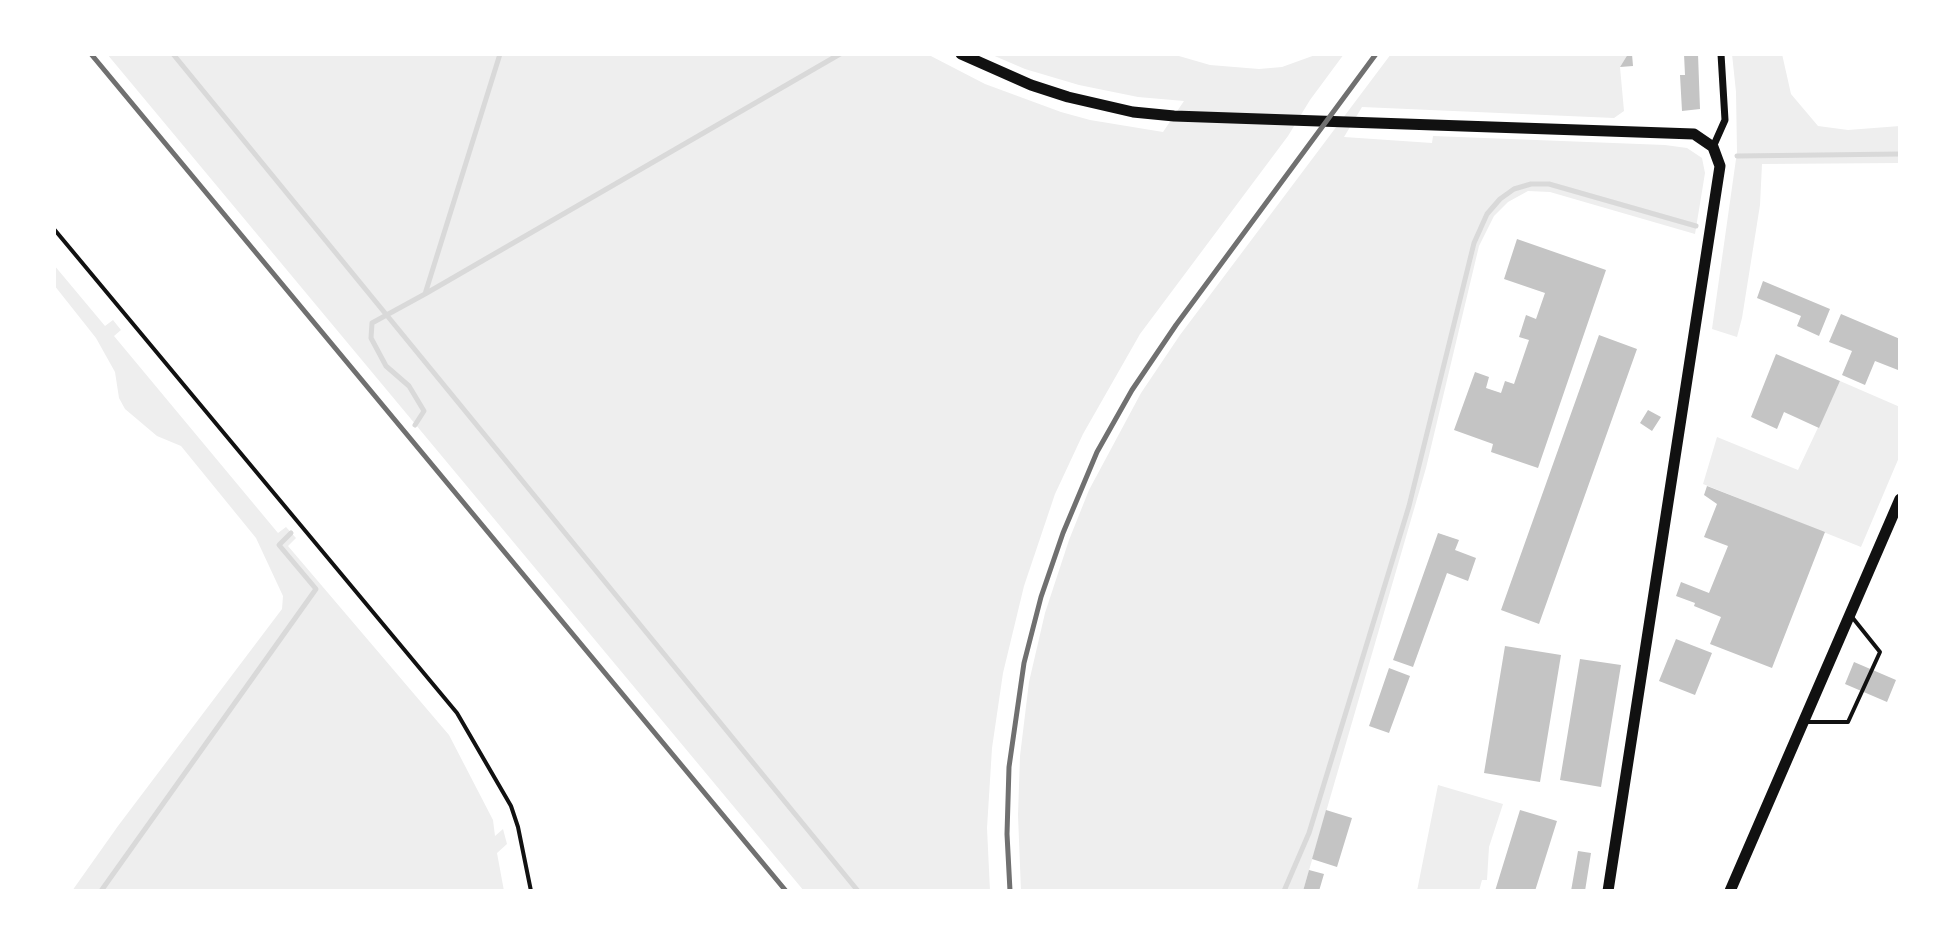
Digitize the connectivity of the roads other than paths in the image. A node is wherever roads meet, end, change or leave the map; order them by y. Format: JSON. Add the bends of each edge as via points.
{"nodes":[{"id":1,"x":961,"y":54,"type":"edge"},
{"id":2,"x":1721,"y":54,"type":"edge"},
{"id":3,"x":1713,"y":147,"type":"junction"},
{"id":4,"x":54,"y":229,"type":"edge"},
{"id":5,"x":1900,"y":499,"type":"edge"},
{"id":6,"x":1850,"y":614,"type":"junction"},
{"id":7,"x":1804,"y":722,"type":"junction"},
{"id":8,"x":1730,"y":890,"type":"edge"},
{"id":9,"x":531,"y":891,"type":"edge"},
{"id":10,"x":1608,"y":891,"type":"edge"}],
"edges":[{"from":1,"to":3,"type":"main road","via":[[1031,85],[1133,112],[1694,134]]},
{"from":2,"to":3,"type":"street","via":[[1725,120]]},
{"from":3,"to":10,"type":"main road","via":[[1720,166]]},
{"from":4,"to":9,"type":"lane","via":[[457,713],[511,806]]},
{"from":5,"to":6,"type":"main road"},
{"from":6,"to":7,"type":"main road"},
{"from":6,"to":7,"type":"lane","via":[[1880,652],[1848,722]]},
{"from":7,"to":8,"type":"main road"}]}
